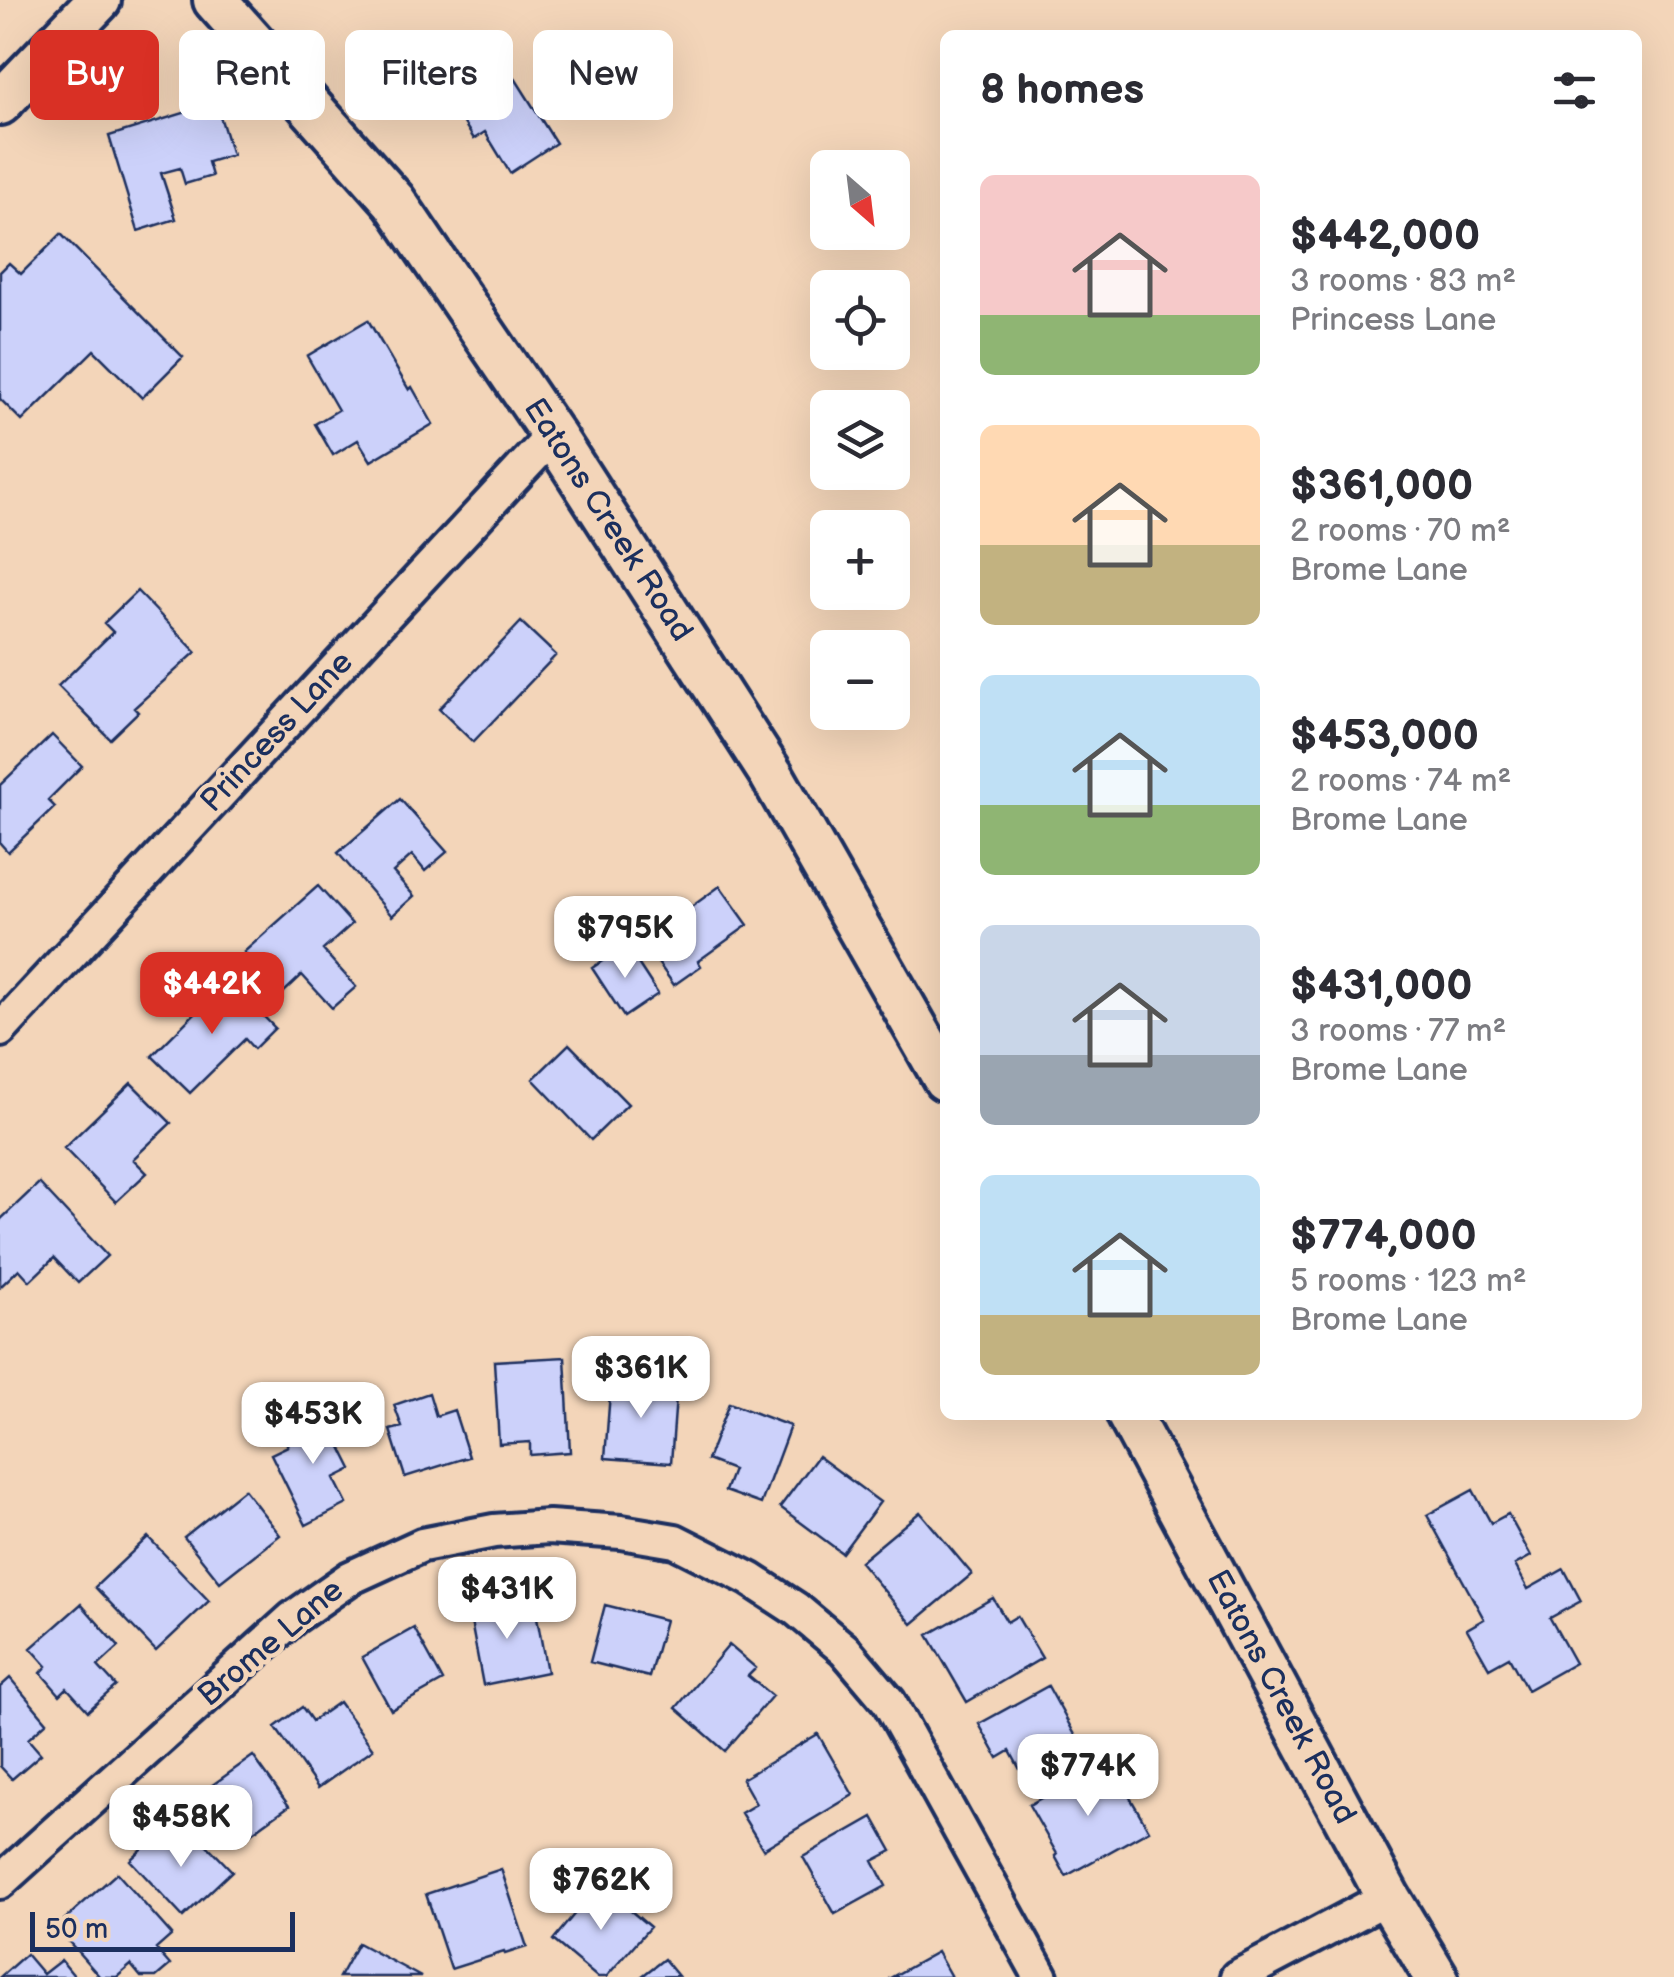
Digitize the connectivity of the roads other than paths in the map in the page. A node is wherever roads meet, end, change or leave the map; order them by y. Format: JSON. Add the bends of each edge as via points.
{"nodes":[{"id":1,"x":100,"y":0,"type":"edge"},
{"id":2,"x":215,"y":0,"type":"edge"},
{"id":3,"x":0,"y":103,"type":"edge"},
{"id":4,"x":553,"y":434,"type":"junction"},
{"id":5,"x":0,"y":1030,"type":"edge"},
{"id":6,"x":940,"y":1071,"type":"edge"},
{"id":7,"x":1132,"y":1420,"type":"edge"},
{"id":8,"x":0,"y":1882,"type":"edge"},
{"id":9,"x":1388,"y":1897,"type":"junction"},
{"id":10,"x":1041,"y":1977,"type":"edge"},
{"id":11,"x":1238,"y":1977,"type":"edge"},
{"id":12,"x":1436,"y":1977,"type":"edge"}],
"edges":[{"from":1,"to":3,"type":"street"},
{"from":2,"to":4,"type":"street","name":"Eatons Creek Road","via":[[394,201]]},
{"from":4,"to":5,"type":"street","name":"Princess Lane"},
{"from":4,"to":6,"type":"street","name":"Eatons Creek Road","via":[[771,774]]},
{"from":7,"to":9,"type":"street","name":"Eatons Creek Road"},
{"from":8,"to":10,"type":"street","name":"Brome Lane","via":[[293,1618],[350,1578],[422,1545],[494,1530],[622,1532],[674,1542],[750,1578],[845,1650],[888,1702]]},
{"from":9,"to":11,"type":"street"},
{"from":9,"to":12,"type":"street","name":"Eatons Creek Road"}]}
